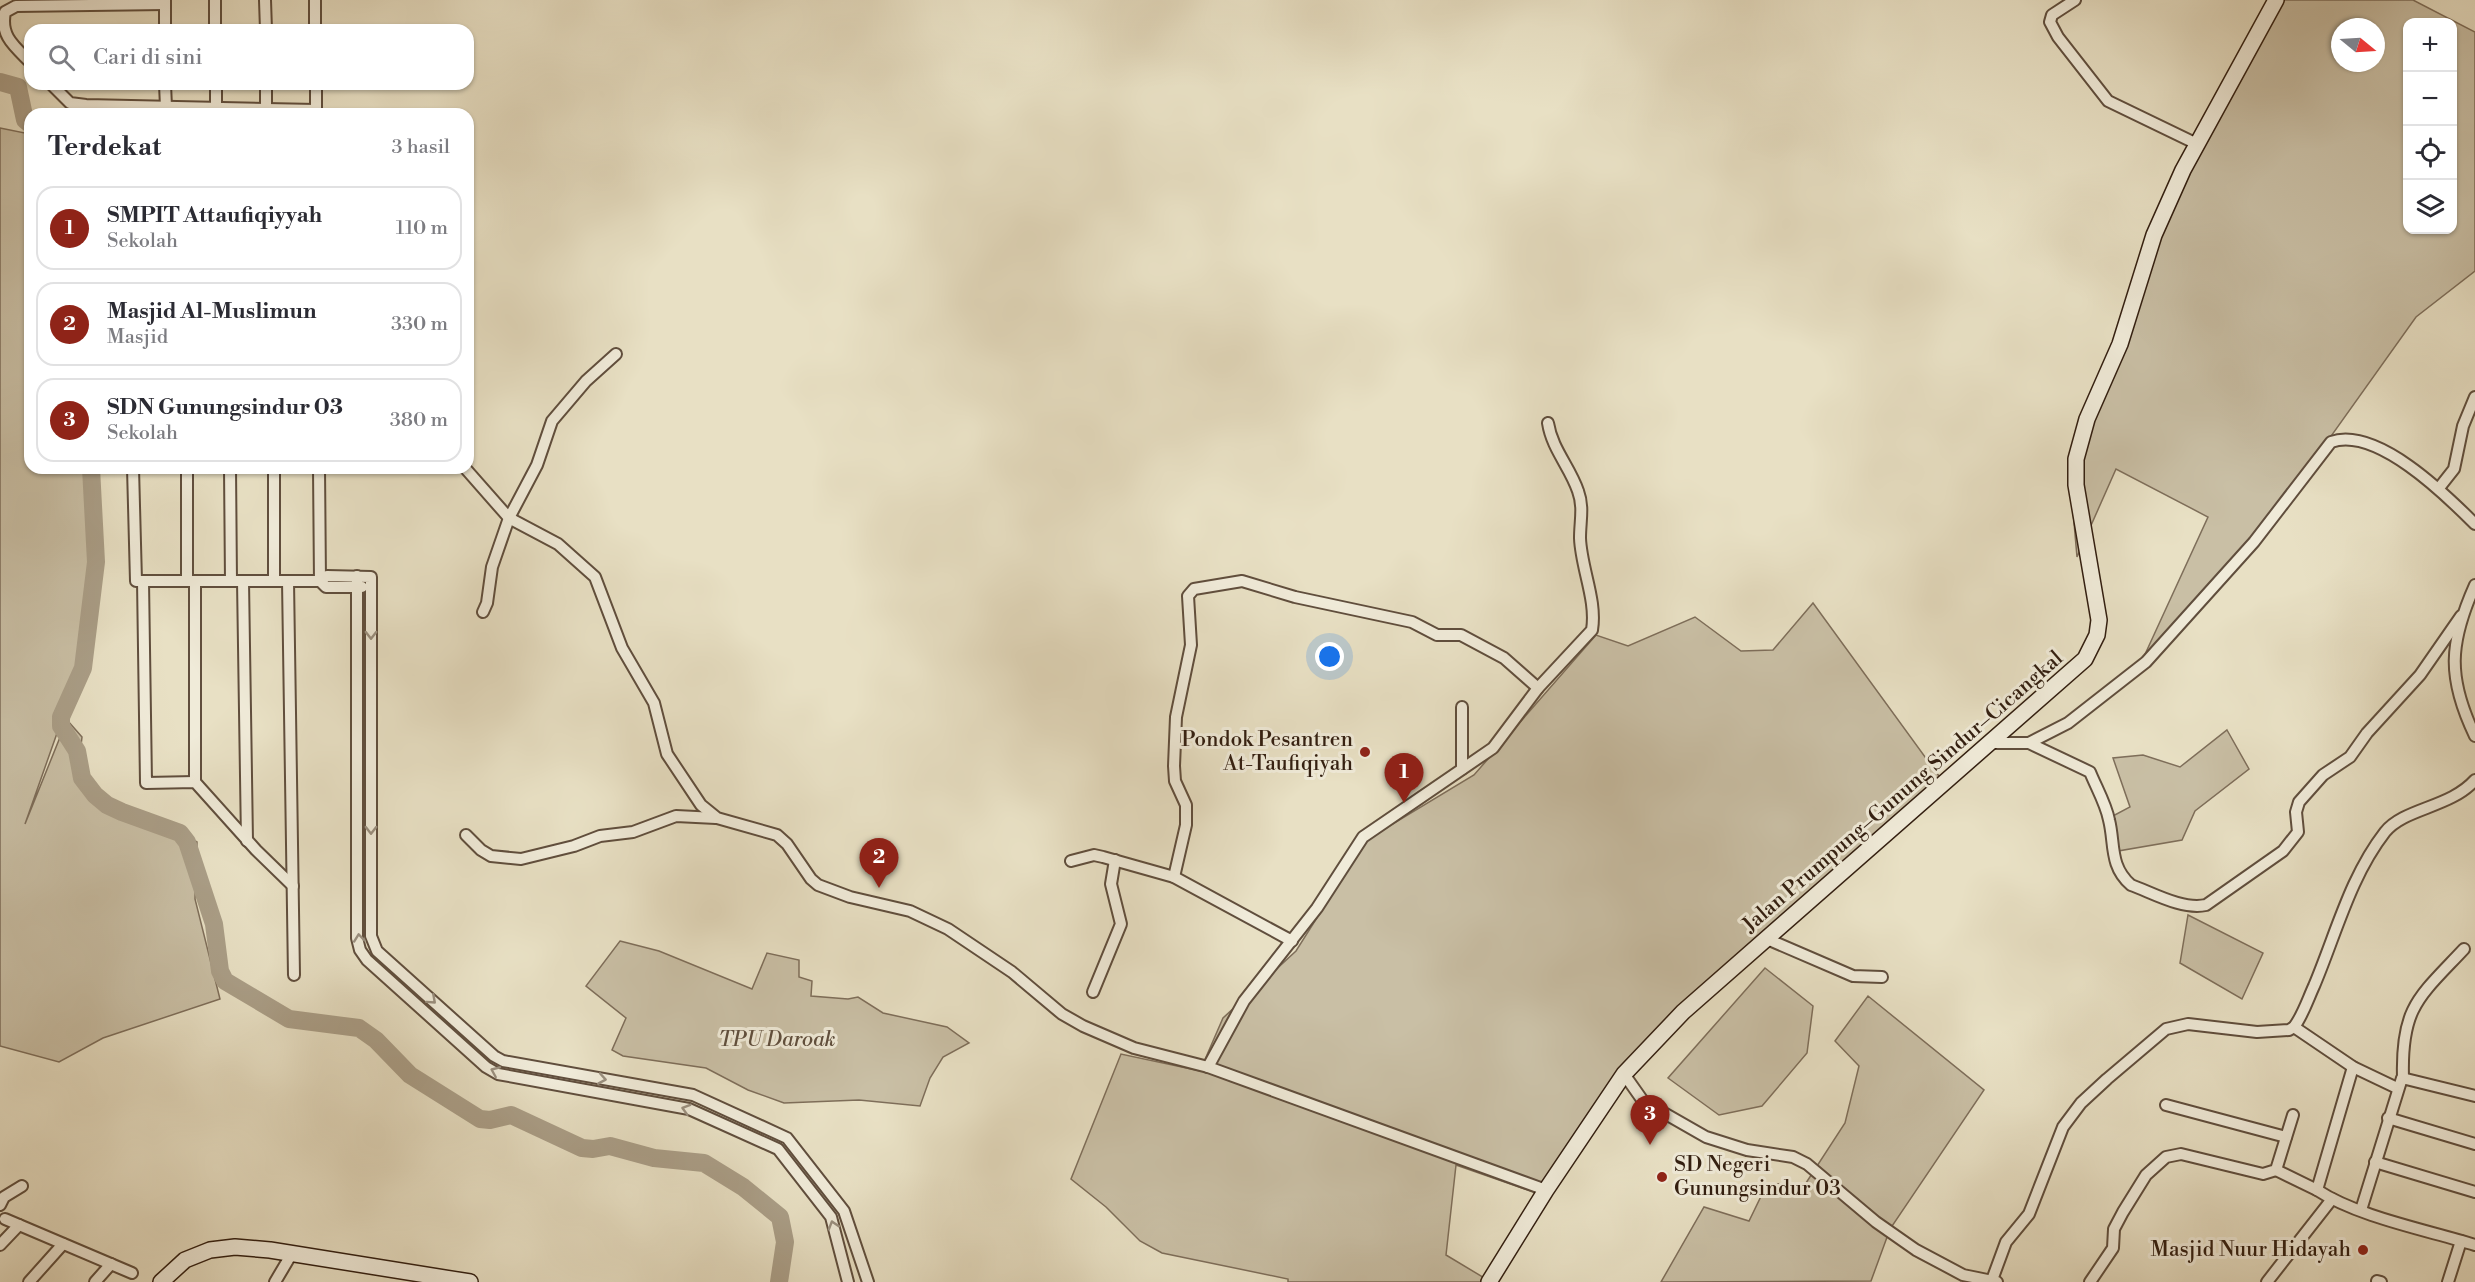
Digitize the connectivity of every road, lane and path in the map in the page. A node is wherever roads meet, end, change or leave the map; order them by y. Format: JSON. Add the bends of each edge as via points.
{"nodes":[{"id":1,"x":215,"y":0,"type":"edge"},
{"id":2,"x":265,"y":0,"type":"edge"},
{"id":3,"x":315,"y":0,"type":"edge"},
{"id":4,"x":2075,"y":0,"type":"edge"},
{"id":5,"x":2276,"y":0,"type":"edge"},
{"id":6,"x":165,"y":2,"type":"edge"},
{"id":7,"x":165,"y":24,"type":"edge"},
{"id":8,"x":215,"y":24,"type":"edge"},
{"id":9,"x":266,"y":24,"type":"edge"},
{"id":10,"x":315,"y":24,"type":"edge"},
{"id":11,"x":24,"y":54,"type":"edge"},
{"id":12,"x":57,"y":90,"type":"edge"},
{"id":13,"x":165,"y":90,"type":"edge"},
{"id":14,"x":218,"y":90,"type":"edge"},
{"id":15,"x":267,"y":90,"type":"edge"},
{"id":16,"x":316,"y":90,"type":"edge"},
{"id":17,"x":166,"y":107,"type":"junction"},
{"id":18,"x":111,"y":108,"type":"edge"},
{"id":19,"x":153,"y":108,"type":"edge"},
{"id":20,"x":171,"y":108,"type":"edge"},
{"id":21,"x":223,"y":108,"type":"edge"},
{"id":22,"x":270,"y":108,"type":"edge"},
{"id":23,"x":316,"y":108,"type":"edge"},
{"id":24,"x":2197,"y":144,"type":"junction"},
{"id":25,"x":616,"y":354,"type":"dead end"},
{"id":26,"x":2475,"y":397,"type":"edge"},
{"id":27,"x":1548,"y":423,"type":"dead end"},
{"id":28,"x":133,"y":474,"type":"edge"},
{"id":29,"x":186,"y":474,"type":"edge"},
{"id":30,"x":230,"y":474,"type":"edge"},
{"id":31,"x":274,"y":474,"type":"edge"},
{"id":32,"x":319,"y":474,"type":"edge"},
{"id":33,"x":470,"y":474,"type":"edge"},
{"id":34,"x":2439,"y":488,"type":"junction"},
{"id":35,"x":509,"y":518,"type":"junction"},
{"id":36,"x":2475,"y":524,"type":"edge"},
{"id":37,"x":143,"y":581,"type":"junction"},
{"id":38,"x":191,"y":581,"type":"junction"},
{"id":39,"x":231,"y":581,"type":"junction"},
{"id":40,"x":243,"y":581,"type":"junction"},
{"id":41,"x":274,"y":581,"type":"junction"},
{"id":42,"x":288,"y":581,"type":"junction"},
{"id":43,"x":320,"y":581,"type":"junction"},
{"id":44,"x":357,"y":582,"type":"junction"},
{"id":45,"x":2475,"y":585,"type":"edge"},
{"id":46,"x":483,"y":612,"type":"dead end"},
{"id":47,"x":2461,"y":616,"type":"junction"},
{"id":48,"x":1538,"y":688,"type":"junction"},
{"id":49,"x":1462,"y":708,"type":"dead end"},
{"id":50,"x":2475,"y":736,"type":"edge"},
{"id":51,"x":1988,"y":743,"type":"junction"},
{"id":52,"x":2029,"y":743,"type":"junction"},
{"id":53,"x":1462,"y":769,"type":"junction"},
{"id":54,"x":2475,"y":780,"type":"edge"},
{"id":55,"x":195,"y":782,"type":"junction"},
{"id":56,"x":717,"y":818,"type":"junction"},
{"id":57,"x":466,"y":836,"type":"dead end"},
{"id":58,"x":247,"y":841,"type":"junction"},
{"id":59,"x":1115,"y":860,"type":"junction"},
{"id":60,"x":1071,"y":861,"type":"dead end"},
{"id":61,"x":1174,"y":877,"type":"junction"},
{"id":62,"x":293,"y":886,"type":"junction"},
{"id":63,"x":1767,"y":939,"type":"junction"},
{"id":64,"x":1292,"y":941,"type":"junction"},
{"id":65,"x":2464,"y":949,"type":"dead end"},
{"id":66,"x":294,"y":975,"type":"dead end"},
{"id":67,"x":1882,"y":977,"type":"dead end"},
{"id":68,"x":1093,"y":992,"type":"dead end"},
{"id":69,"x":2294,"y":1027,"type":"junction"},
{"id":70,"x":1208,"y":1067,"type":"junction"},
{"id":71,"x":2353,"y":1067,"type":"junction"},
{"id":72,"x":1624,"y":1074,"type":"junction"},
{"id":73,"x":2403,"y":1077,"type":"junction"},
{"id":74,"x":2397,"y":1088,"type":"junction"},
{"id":75,"x":2475,"y":1096,"type":"edge"},
{"id":76,"x":2166,"y":1105,"type":"dead end"},
{"id":77,"x":2293,"y":1115,"type":"dead end"},
{"id":78,"x":2388,"y":1118,"type":"junction"},
{"id":79,"x":2286,"y":1137,"type":"junction"},
{"id":80,"x":2475,"y":1144,"type":"edge"},
{"id":81,"x":2375,"y":1162,"type":"junction"},
{"id":82,"x":2276,"y":1170,"type":"junction"},
{"id":83,"x":22,"y":1186,"type":"dead end"},
{"id":84,"x":1546,"y":1190,"type":"junction"},
{"id":85,"x":2317,"y":1190,"type":"junction"},
{"id":86,"x":2475,"y":1192,"type":"edge"},
{"id":87,"x":1,"y":1199,"type":"edge"},
{"id":88,"x":2332,"y":1199,"type":"junction"},
{"id":89,"x":2361,"y":1210,"type":"junction"},
{"id":90,"x":5,"y":1219,"type":"dead end"},
{"id":91,"x":19,"y":1225,"type":"junction"},
{"id":92,"x":2462,"y":1240,"type":"junction"},
{"id":93,"x":63,"y":1244,"type":"junction"},
{"id":94,"x":0,"y":1245,"type":"edge"},
{"id":95,"x":2475,"y":1245,"type":"edge"},
{"id":96,"x":291,"y":1255,"type":"junction"},
{"id":97,"x":111,"y":1264,"type":"junction"},
{"id":98,"x":132,"y":1273,"type":"dead end"},
{"id":99,"x":1960,"y":1279,"type":"edge"},
{"id":100,"x":1995,"y":1281,"type":"edge"},
{"id":101,"x":29,"y":1282,"type":"edge"},
{"id":102,"x":95,"y":1282,"type":"edge"},
{"id":103,"x":161,"y":1282,"type":"edge"},
{"id":104,"x":275,"y":1282,"type":"edge"},
{"id":105,"x":470,"y":1282,"type":"edge"},
{"id":106,"x":848,"y":1282,"type":"edge"},
{"id":107,"x":868,"y":1282,"type":"edge"},
{"id":108,"x":1489,"y":1282,"type":"edge"},
{"id":109,"x":2090,"y":1282,"type":"edge"},
{"id":110,"x":2266,"y":1282,"type":"edge"},
{"id":111,"x":2448,"y":1282,"type":"edge"}],
"edges":[{"from":1,"to":8,"type":"street"},
{"from":2,"to":9,"type":"street"},
{"from":3,"to":10,"type":"street"},
{"from":4,"to":24,"type":"street","via":[[2052,15],[2050,22],[2058,38],[2108,101]]},
{"from":5,"to":24,"type":"main road","name":"Jalan Prumpung–Gunung Sindur–Cicangkal"},
{"from":6,"to":7,"type":"street"},
{"from":6,"to":11,"type":"street","via":[[16,6],[5,12],[3,35]]},
{"from":12,"to":18,"type":"street","via":[[70,103]]},
{"from":13,"to":17,"type":"street"},
{"from":14,"to":21,"type":"street"},
{"from":15,"to":22,"type":"street"},
{"from":16,"to":23,"type":"street"},
{"from":17,"to":19,"type":"street"},
{"from":17,"to":20,"type":"street"},
{"from":24,"to":51,"type":"main road","name":"Jalan Prumpung–Gunung Sindur–Cicangkal","via":[[2154,235],[2120,344],[2087,419],[2076,459],[2076,486],[2097,598],[2097,635],[2073,672]]},
{"from":25,"to":35,"type":"street","via":[[586,381],[552,421],[537,465]]},
{"from":26,"to":34,"type":"street","via":[[2463,426],[2454,469]]},
{"from":27,"to":48,"type":"street","via":[[1550,438],[1579,493],[1582,551],[1594,619],[1592,630]]},
{"from":28,"to":37,"type":"street","via":[[135,581]]},
{"from":29,"to":38,"type":"street"},
{"from":30,"to":39,"type":"street"},
{"from":31,"to":41,"type":"street"},
{"from":32,"to":43,"type":"street"},
{"from":33,"to":35,"type":"street"},
{"from":34,"to":36,"type":"street"},
{"from":34,"to":52,"type":"street","via":[[2359,440],[2331,442],[2254,542],[2146,662],[2068,723]]},
{"from":35,"to":46,"type":"street","via":[[492,567]]},
{"from":35,"to":56,"type":"street","via":[[558,544],[595,577],[622,648],[654,702],[667,754],[701,805]]},
{"from":37,"to":38,"type":"street"},
{"from":37,"to":55,"type":"street","via":[[146,783]]},
{"from":38,"to":39,"type":"street"},
{"from":38,"to":55,"type":"street"},
{"from":39,"to":40,"type":"street"},
{"from":40,"to":41,"type":"street"},
{"from":40,"to":58,"type":"street"},
{"from":41,"to":42,"type":"street"},
{"from":42,"to":43,"type":"street"},
{"from":42,"to":62,"type":"street"},
{"from":43,"to":44,"type":"street","via":[[326,587]]},
{"from":106,"to":44,"type":"street","one_way":true,"via":[[831,1217],[778,1149],[689,1109],[498,1074],[367,960],[357,938]]},
{"from":44,"to":107,"type":"street","one_way":true,"via":[[371,587],[371,936],[377,951],[503,1061],[693,1095],[787,1138],[844,1211]]},
{"from":45,"to":47,"type":"street"},
{"from":47,"to":50,"type":"street","via":[[2454,647],[2458,687],[2463,712]]},
{"from":47,"to":52,"type":"street","via":[[2420,675],[2350,757],[2324,775],[2300,802],[2294,840],[2206,906],[2176,902],[2131,885],[2115,859],[2110,820],[2090,772]]},
{"from":48,"to":53,"type":"street","via":[[1493,748]]},
{"from":48,"to":61,"type":"street","via":[[1504,658],[1461,635],[1437,634],[1412,622],[1295,597],[1242,581],[1194,589],[1188,596],[1191,645],[1176,717],[1173,766],[1186,805],[1186,825]]},
{"from":49,"to":53,"type":"street"},
{"from":51,"to":52,"type":"street"},
{"from":51,"to":63,"type":"main road","name":"Jalan Prumpung–Gunung Sindur–Cicangkal"},
{"from":53,"to":64,"type":"street","via":[[1363,837]]},
{"from":54,"to":69,"type":"street","via":[[2441,804],[2398,820],[2386,831],[2355,879],[2336,935]]},
{"from":55,"to":58,"type":"street"},
{"from":56,"to":57,"type":"street","via":[[676,816],[633,832],[600,836],[520,859],[491,856]]},
{"from":56,"to":70,"type":"street","via":[[777,835],[818,885],[910,911],[948,930],[1083,1026],[1134,1048]]},
{"from":58,"to":62,"type":"street"},
{"from":59,"to":60,"type":"street","via":[[1094,855]]},
{"from":59,"to":61,"type":"street"},
{"from":59,"to":68,"type":"street","via":[[1112,884],[1121,924]]},
{"from":61,"to":64,"type":"street"},
{"from":62,"to":66,"type":"street"},
{"from":63,"to":67,"type":"street","via":[[1853,976]]},
{"from":63,"to":72,"type":"main road","name":"Jalan Prumpung–Gunung Sindur–Cicangkal","via":[[1662,1033]]},
{"from":64,"to":70,"type":"street","via":[[1244,1001]]},
{"from":65,"to":73,"type":"street","via":[[2430,985],[2409,1016],[2402,1047]]},
{"from":69,"to":71,"type":"street"},
{"from":69,"to":100,"type":"street","via":[[2257,1032],[2188,1024],[2166,1029],[2107,1079],[2063,1127],[2029,1214],[2006,1242]]},
{"from":70,"to":84,"type":"street"},
{"from":71,"to":74,"type":"street"},
{"from":71,"to":85,"type":"street"},
{"from":72,"to":84,"type":"main road","name":"Jalan Prumpung–Gunung Sindur–Cicangkal"},
{"from":72,"to":99,"type":"street","via":[[1643,1101],[1706,1137],[1747,1150],[1793,1157],[1807,1164],[1876,1222]]},
{"from":73,"to":74,"type":"street"},
{"from":73,"to":75,"type":"street"},
{"from":74,"to":78,"type":"street"},
{"from":76,"to":79,"type":"street"},
{"from":77,"to":79,"type":"street"},
{"from":78,"to":80,"type":"street"},
{"from":78,"to":81,"type":"street"},
{"from":79,"to":82,"type":"street"},
{"from":81,"to":86,"type":"street"},
{"from":81,"to":89,"type":"street"},
{"from":82,"to":85,"type":"street"},
{"from":82,"to":109,"type":"street","via":[[2264,1174],[2181,1154],[2166,1157],[2146,1175],[2122,1212],[2114,1229],[2113,1248]]},
{"from":83,"to":87,"type":"street"},
{"from":84,"to":108,"type":"main road","name":"Jalan Prumpung–Gunung Sindur–Cicangkal"},
{"from":85,"to":88,"type":"street"},
{"from":88,"to":89,"type":"street"},
{"from":88,"to":110,"type":"street"},
{"from":89,"to":92,"type":"street"},
{"from":90,"to":91,"type":"street"},
{"from":91,"to":93,"type":"street"},
{"from":91,"to":94,"type":"street"},
{"from":92,"to":95,"type":"street"},
{"from":92,"to":111,"type":"street"},
{"from":93,"to":97,"type":"street"},
{"from":93,"to":101,"type":"street"},
{"from":96,"to":103,"type":"main road","via":[[250,1248],[210,1250],[185,1260]]},
{"from":96,"to":104,"type":"street"},
{"from":96,"to":105,"type":"main road"},
{"from":97,"to":98,"type":"street"},
{"from":97,"to":102,"type":"street"},
{"from":99,"to":100,"type":"street"}]}
